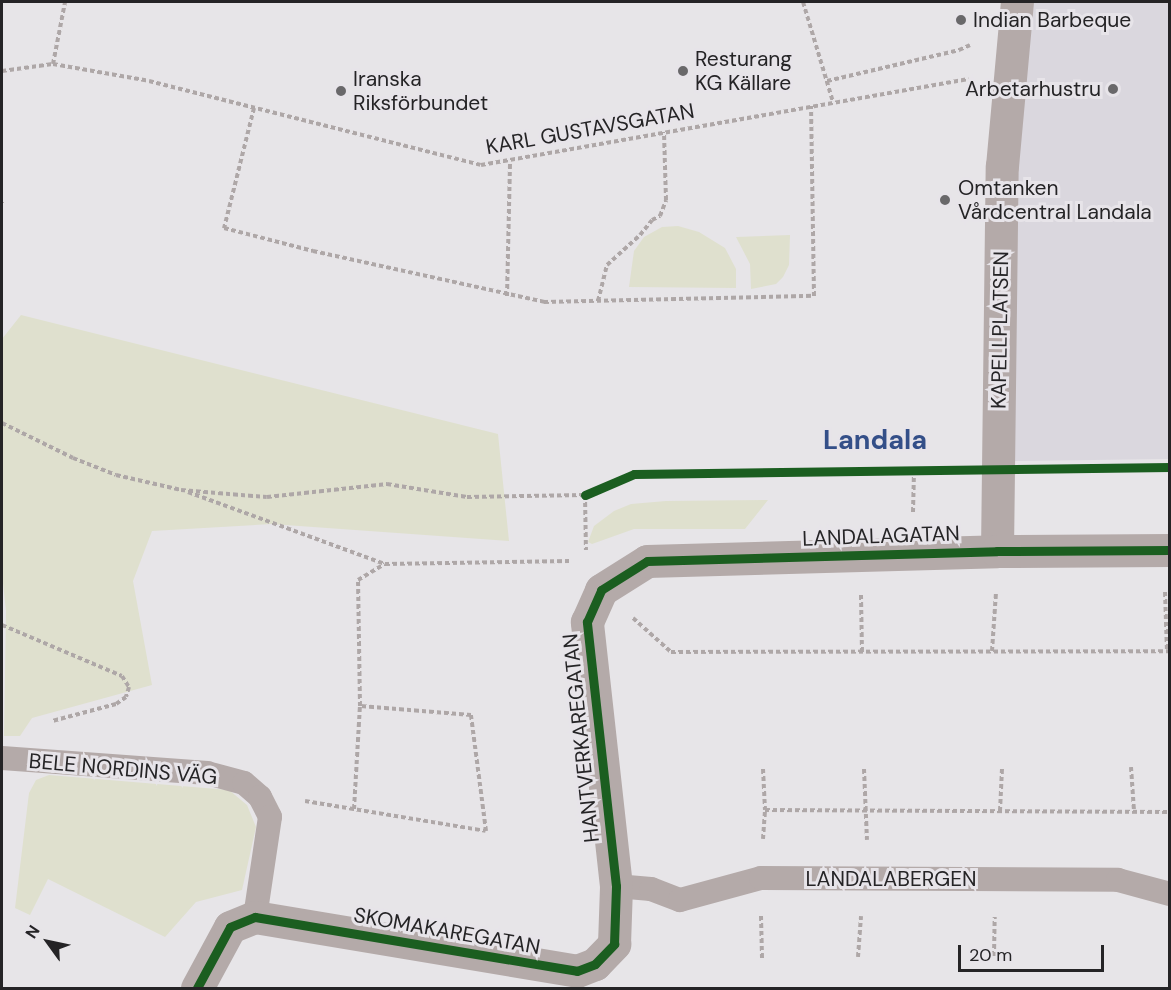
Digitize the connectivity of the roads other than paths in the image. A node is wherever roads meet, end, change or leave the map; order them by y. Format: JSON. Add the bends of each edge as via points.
{"nodes":[{"id":1,"x":1017,"y":2,"type":"edge"},
{"id":2,"x":1170,"y":550,"type":"edge"},
{"id":3,"x":997,"y":551,"type":"junction"},
{"id":4,"x":595,"y":575,"type":"joint"},
{"id":5,"x":2,"y":758,"type":"edge"},
{"id":6,"x":616,"y":886,"type":"junction"},
{"id":7,"x":1170,"y":894,"type":"edge"},
{"id":8,"x":255,"y":917,"type":"junction"},
{"id":9,"x":197,"y":988,"type":"edge"}],
"edges":[{"from":1,"to":3,"type":"street","name":"KAPELLPLATSEN","via":[[1002,166]]},
{"from":2,"to":3,"type":"street","name":"LANDALAGATAN"},
{"from":3,"to":4,"type":"street","name":"LANDALAGATAN","via":[[647,561]]},
{"from":4,"to":6,"type":"street","name":"HANTVERKAREGATAN","via":[[586,621]]},
{"from":5,"to":8,"type":"lane","name":"BELE NORDINS VÄG","via":[[207,773],[244,783],[260,797],[270,817]]},
{"from":6,"to":7,"type":"lane","name":"LANDALABERGEN","via":[[651,888],[680,900],[761,878],[1118,880]]},
{"from":6,"to":8,"type":"street","name":"SKOMAKAREGATAN","via":[[614,944],[595,964],[577,971]]},
{"from":8,"to":9,"type":"street","via":[[230,927]]}]}
